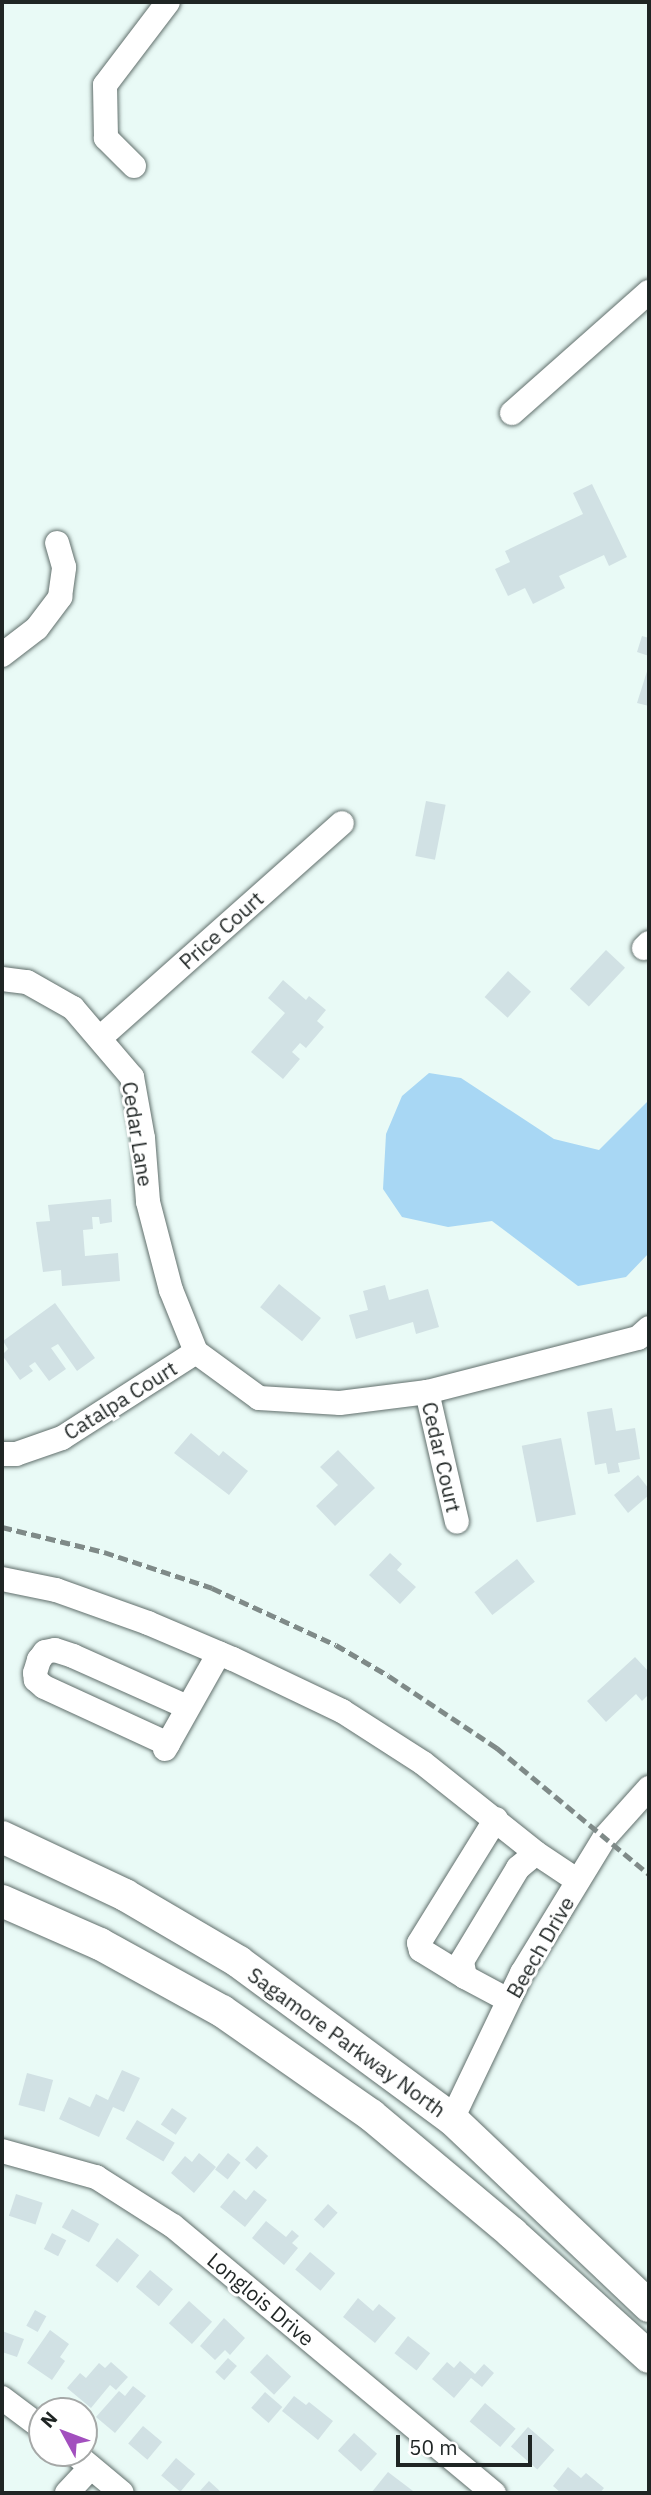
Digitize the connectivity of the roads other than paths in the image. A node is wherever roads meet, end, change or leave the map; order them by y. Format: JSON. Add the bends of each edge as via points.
{"nodes":[{"id":1,"x":168,"y":2,"type":"edge"},
{"id":2,"x":134,"y":166,"type":"dead end"},
{"id":3,"x":649,"y":292,"type":"edge"},
{"id":4,"x":512,"y":413,"type":"dead end"},
{"id":5,"x":57,"y":543,"type":"dead end"},
{"id":6,"x":2,"y":655,"type":"edge"},
{"id":7,"x":342,"y":824,"type":"dead end"},
{"id":8,"x":2,"y":979,"type":"edge"},
{"id":9,"x":101,"y":1037,"type":"junction"},
{"id":10,"x":645,"y":1340,"type":"edge"},
{"id":11,"x":196,"y":1352,"type":"junction"},
{"id":12,"x":426,"y":1392,"type":"junction"},
{"id":13,"x":2,"y":1454,"type":"edge"},
{"id":14,"x":457,"y":1522,"type":"dead end"},
{"id":15,"x":2,"y":1579,"type":"edge"},
{"id":16,"x":219,"y":1653,"type":"junction"},
{"id":17,"x":187,"y":1707,"type":"junction"},
{"id":18,"x":649,"y":1788,"type":"edge"},
{"id":19,"x":496,"y":1819,"type":"junction"},
{"id":20,"x":2,"y":1837,"type":"edge"},
{"id":21,"x":536,"y":1853,"type":"junction"},
{"id":22,"x":578,"y":1881,"type":"junction"},
{"id":23,"x":2,"y":1900,"type":"edge"},
{"id":24,"x":465,"y":1977,"type":"junction"},
{"id":25,"x":508,"y":2000,"type":"junction"},
{"id":26,"x":452,"y":2119,"type":"junction"},
{"id":27,"x":2,"y":2151,"type":"edge"},
{"id":28,"x":649,"y":2306,"type":"edge"},
{"id":29,"x":649,"y":2357,"type":"edge"},
{"id":30,"x":2,"y":2398,"type":"edge"},
{"id":31,"x":28,"y":2418,"type":"edge"},
{"id":32,"x":79,"y":2467,"type":"edge"},
{"id":33,"x":90,"y":2467,"type":"edge"},
{"id":34,"x":67,"y":2493,"type":"edge"},
{"id":35,"x":122,"y":2493,"type":"edge"},
{"id":36,"x":494,"y":2493,"type":"edge"}],
"edges":[{"from":1,"to":2,"type":"street","via":[[106,85],[106,138]]},
{"from":3,"to":4,"type":"street"},
{"from":5,"to":6,"type":"street","via":[[64,567],[60,597],[37,628]]},
{"from":7,"to":9,"type":"street","name":"Price Court"},
{"from":8,"to":9,"type":"street","name":"Cedar Lane","via":[[27,982],[73,1008]]},
{"from":9,"to":11,"type":"street","name":"Cedar Lane","via":[[132,1077],[148,1202],[171,1290]]},
{"from":10,"to":12,"type":"street"},
{"from":11,"to":12,"type":"street","via":[[259,1398],[340,1404]]},
{"from":11,"to":13,"type":"street","name":"Catalpa Court","via":[[62,1438],[16,1454]]},
{"from":12,"to":14,"type":"street","name":"Cedar Court"},
{"from":15,"to":16,"type":"street","via":[[56,1590]]},
{"from":16,"to":17,"type":"street"},
{"from":16,"to":19,"type":"street","via":[[342,1711],[423,1763]]},
{"from":17,"to":17,"type":"street","via":[[166,1746],[44,1687],[35,1673],[46,1652],[55,1650]]},
{"from":18,"to":22,"type":"street","name":"Beech Drive","via":[[605,1837]]},
{"from":19,"to":21,"type":"street"},
{"from":19,"to":24,"type":"street","via":[[419,1943],[421,1950]]},
{"from":20,"to":26,"type":"main road","name":"Sagamore Parkway North","via":[[125,1895],[239,1962]]},
{"from":21,"to":22,"type":"street"},
{"from":21,"to":24,"type":"street","via":[[518,1868],[462,1961]]},
{"from":22,"to":25,"type":"street","name":"Beech Drive"},
{"from":23,"to":29,"type":"main road","via":[[100,1944],[222,2011],[371,2115],[512,2233]]},
{"from":24,"to":25,"type":"street"},
{"from":25,"to":26,"type":"street","name":"Beech Drive"},
{"from":26,"to":28,"type":"main road","name":"Sagamore Parkway North"},
{"from":27,"to":36,"type":"street","name":"Longlois Drive","via":[[96,2176],[173,2226]]},
{"from":30,"to":31,"type":"street"},
{"from":32,"to":34,"type":"street"},
{"from":33,"to":35,"type":"street"}]}
